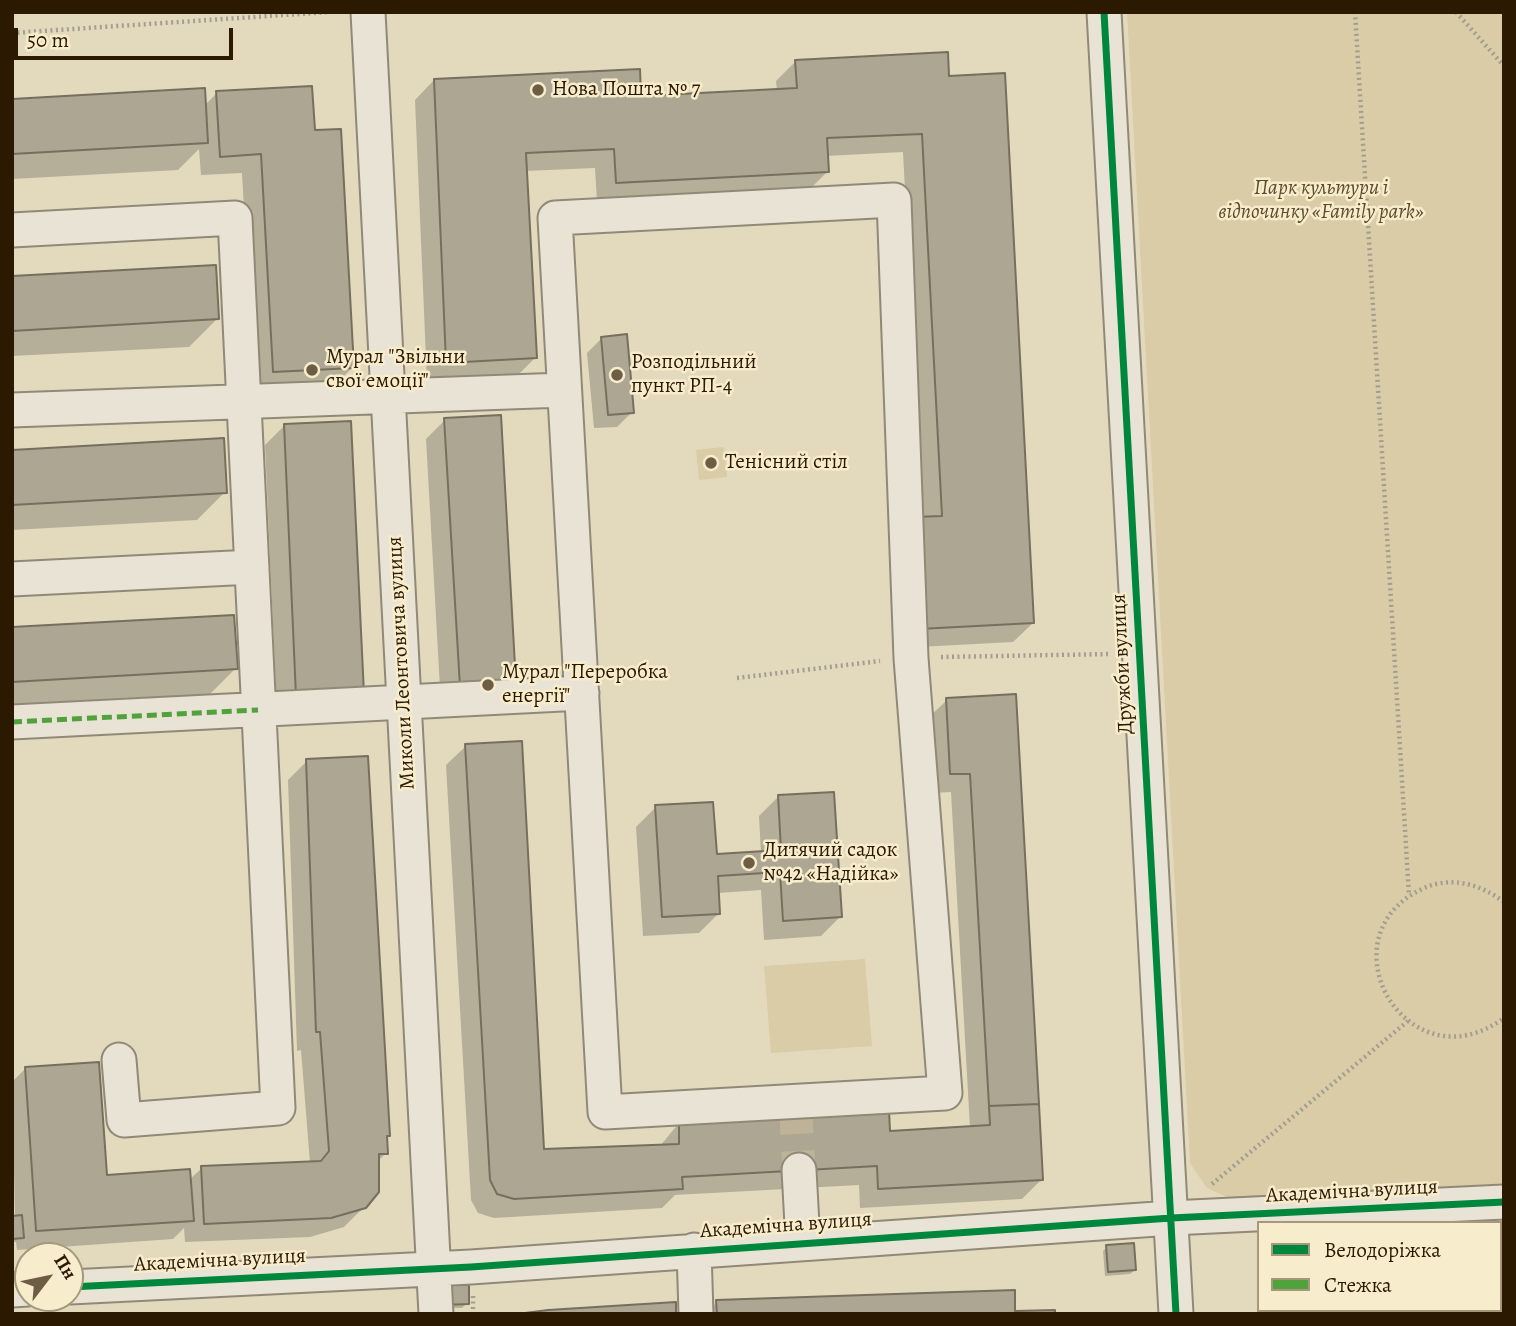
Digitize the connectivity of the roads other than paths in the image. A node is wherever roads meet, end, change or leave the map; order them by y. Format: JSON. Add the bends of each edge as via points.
{"nodes":[{"id":1,"x":368,"y":12,"type":"edge"},
{"id":2,"x":1104,"y":12,"type":"edge"},
{"id":3,"x":12,"y":230,"type":"edge"},
{"id":4,"x":564,"y":390,"type":"junction"},
{"id":5,"x":388,"y":396,"type":"junction"},
{"id":6,"x":243,"y":401,"type":"junction"},
{"id":7,"x":12,"y":410,"type":"edge"},
{"id":8,"x":251,"y":568,"type":"junction"},
{"id":9,"x":12,"y":579,"type":"edge"},
{"id":10,"x":582,"y":693,"type":"junction"},
{"id":11,"x":404,"y":702,"type":"junction"},
{"id":12,"x":258,"y":710,"type":"junction"},
{"id":13,"x":12,"y":722,"type":"edge"},
{"id":14,"x":119,"y":1059,"type":"dead end"},
{"id":15,"x":799,"y":1170,"type":"tunnel mouth"},
{"id":16,"x":1504,"y":1202,"type":"edge"},
{"id":17,"x":1171,"y":1219,"type":"junction"},
{"id":18,"x":803,"y":1243,"type":"junction"},
{"id":19,"x":694,"y":1250,"type":"junction"},
{"id":20,"x":433,"y":1268,"type":"junction"},
{"id":21,"x":84,"y":1286,"type":"edge"},
{"id":22,"x":436,"y":1314,"type":"edge"},
{"id":23,"x":696,"y":1314,"type":"edge"},
{"id":24,"x":1177,"y":1314,"type":"edge"}],
"edges":[{"from":1,"to":5,"type":"street","name":"Миколи Леонтовича вулиця"},
{"from":2,"to":17,"type":"street","name":"Дружби вулиця"},
{"from":3,"to":6,"type":"street","via":[[234,218]]},
{"from":4,"to":5,"type":"street"},
{"from":4,"to":10,"type":"street"},
{"from":4,"to":10,"type":"street","via":[[555,218],[894,200],[911,658],[945,1093],[606,1112]]},
{"from":5,"to":6,"type":"street"},
{"from":5,"to":11,"type":"street","name":"Миколи Леонтовича вулиця"},
{"from":6,"to":7,"type":"street"},
{"from":6,"to":8,"type":"street"},
{"from":8,"to":9,"type":"street"},
{"from":8,"to":12,"type":"street"},
{"from":10,"to":11,"type":"street"},
{"from":11,"to":12,"type":"street"},
{"from":11,"to":20,"type":"street","name":"Миколи Леонтовича вулиця"},
{"from":12,"to":13,"type":"street"},
{"from":12,"to":14,"type":"street","via":[[278,1108],[124,1119]]},
{"from":15,"to":18,"type":"street"},
{"from":16,"to":17,"type":"street","name":"Академічна вулиця"},
{"from":17,"to":18,"type":"street","name":"Академічна вулиця"},
{"from":17,"to":24,"type":"street","name":"Дружби вулиця"},
{"from":18,"to":19,"type":"street","name":"Академічна вулиця"},
{"from":19,"to":20,"type":"street","name":"Академічна вулиця"},
{"from":19,"to":23,"type":"street"},
{"from":20,"to":21,"type":"street","name":"Академічна вулиця"},
{"from":20,"to":22,"type":"street","name":"Миколи Леонтовича вулиця"}]}
